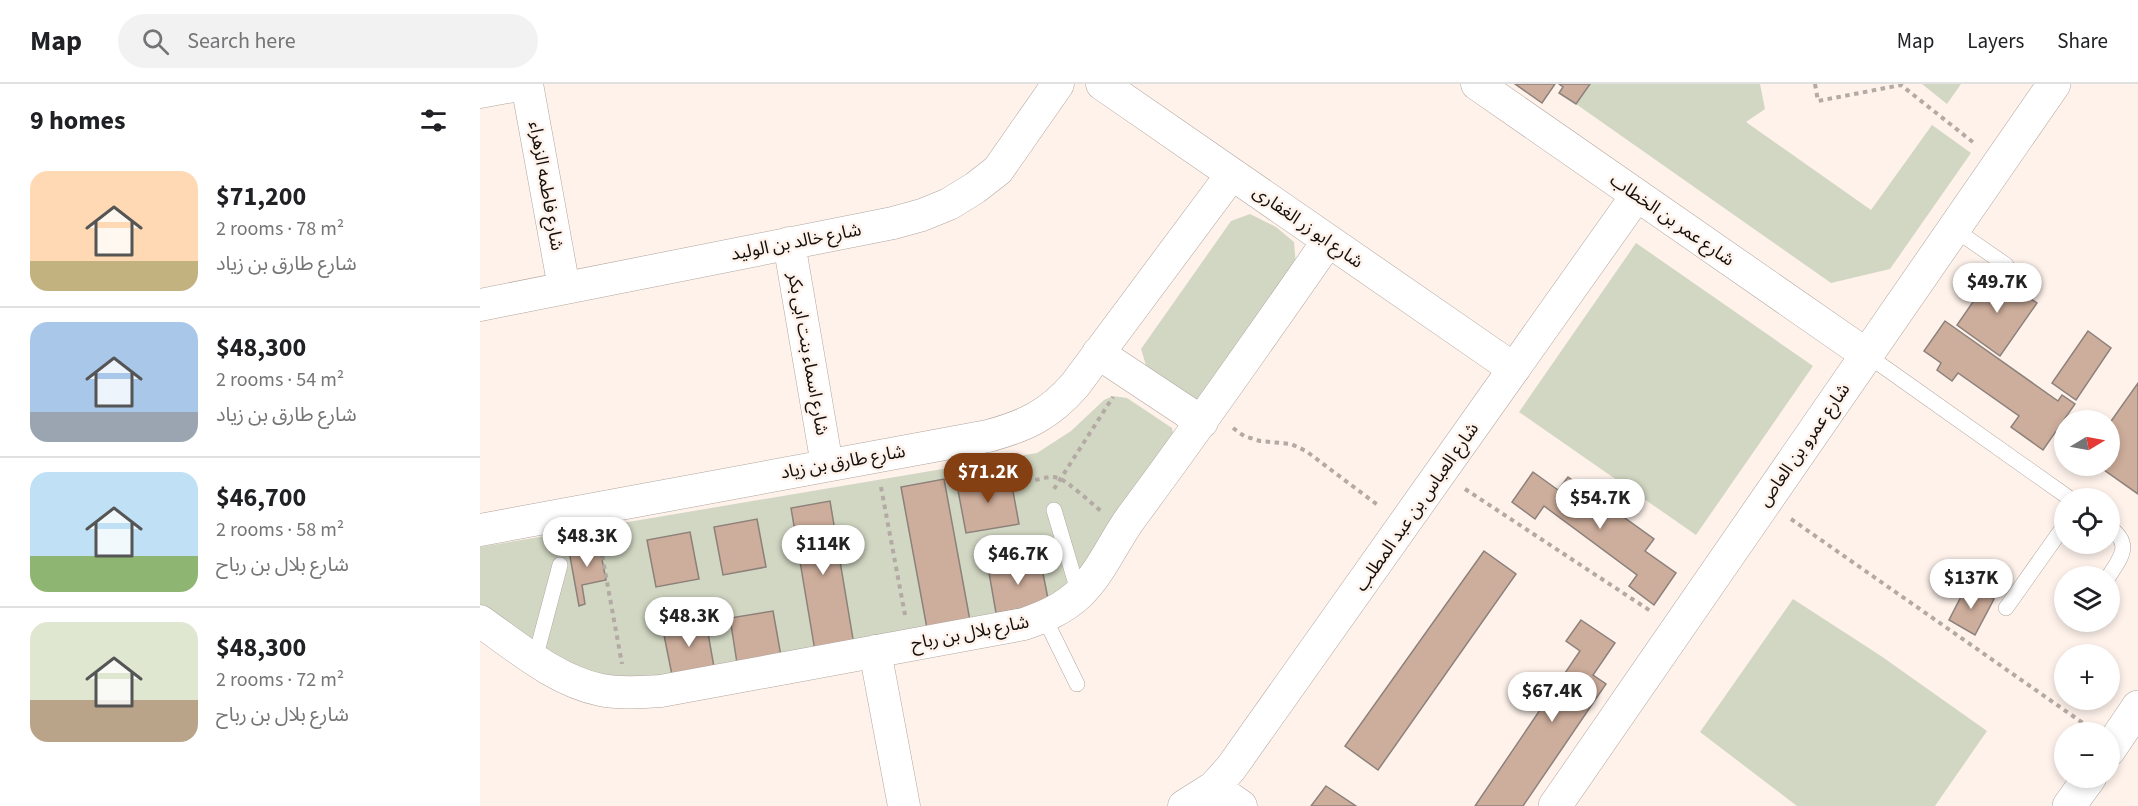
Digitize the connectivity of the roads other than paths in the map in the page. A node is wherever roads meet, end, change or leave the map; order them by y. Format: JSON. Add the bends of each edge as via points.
{"nodes":[{"id":1,"x":526,"y":84,"type":"edge"},
{"id":2,"x":1058,"y":84,"type":"edge"},
{"id":3,"x":1102,"y":84,"type":"edge"},
{"id":4,"x":1478,"y":84,"type":"edge"},
{"id":5,"x":2054,"y":84,"type":"edge"},
{"id":6,"x":480,"y":93,"type":"edge"},
{"id":7,"x":1232,"y":174,"type":"junction"},
{"id":8,"x":1637,"y":195,"type":"junction"},
{"id":9,"x":1954,"y":229,"type":"junction"},
{"id":10,"x":1328,"y":241,"type":"junction"},
{"id":11,"x":789,"y":243,"type":"junction"},
{"id":12,"x":2006,"y":265,"type":"dead end"},
{"id":13,"x":564,"y":288,"type":"junction"},
{"id":14,"x":480,"y":305,"type":"edge"},
{"id":15,"x":1098,"y":354,"type":"junction"},
{"id":16,"x":1867,"y":355,"type":"junction"},
{"id":17,"x":1514,"y":369,"type":"junction"},
{"id":18,"x":1205,"y":418,"type":"junction"},
{"id":19,"x":827,"y":465,"type":"junction"},
{"id":20,"x":2055,"y":488,"type":"edge"},
{"id":21,"x":1054,"y":510,"type":"road end"},
{"id":22,"x":480,"y":530,"type":"edge"},
{"id":23,"x":2120,"y":536,"type":"edge"},
{"id":24,"x":2054,"y":540,"type":"edge"},
{"id":25,"x":560,"y":565,"type":"dead end"},
{"id":26,"x":2115,"y":566,"type":"edge"},
{"id":27,"x":1079,"y":594,"type":"junction"},
{"id":28,"x":2006,"y":608,"type":"dead end"},
{"id":29,"x":1044,"y":617,"type":"junction"},
{"id":30,"x":480,"y":621,"type":"edge"},
{"id":31,"x":875,"y":651,"type":"junction"},
{"id":32,"x":535,"y":659,"type":"junction"},
{"id":33,"x":1077,"y":684,"type":"dead end"},
{"id":34,"x":2138,"y":707,"type":"edge"},
{"id":35,"x":2120,"y":734,"type":"edge"},
{"id":36,"x":1214,"y":787,"type":"junction"},
{"id":37,"x":2082,"y":788,"type":"edge"},
{"id":38,"x":904,"y":806,"type":"edge"},
{"id":39,"x":1184,"y":806,"type":"edge"},
{"id":40,"x":1241,"y":806,"type":"edge"},
{"id":41,"x":1555,"y":806,"type":"edge"},
{"id":42,"x":2069,"y":806,"type":"edge"}],
"edges":[{"from":1,"to":6,"type":"street"},
{"from":1,"to":13,"type":"street","name":"شارع فاطمه الزهراء"},
{"from":2,"to":11,"type":"street","name":"شارع خالد بن الوليد","via":[[998,170],[949,204],[893,223]]},
{"from":3,"to":7,"type":"street","name":"شارع ابو زر الغفارى"},
{"from":4,"to":8,"type":"street","name":"شارع عمر بن الخطاب"},
{"from":5,"to":9,"type":"street","name":"شارع عمرو بن العاص"},
{"from":7,"to":10,"type":"street","name":"شارع ابو زر الغفارى"},
{"from":7,"to":15,"type":"street","name":"شارع طارق بن زياد"},
{"from":8,"to":16,"type":"street","name":"شارع عمر بن الخطاب"},
{"from":8,"to":17,"type":"street","name":"شارع العباس بن عبد المطلب"},
{"from":9,"to":12,"type":"lane"},
{"from":9,"to":16,"type":"street","name":"شارع عمرو بن العاص"},
{"from":10,"to":17,"type":"street","name":"شارع ابو زر الغفارى"},
{"from":10,"to":18,"type":"street","name":"شارع بلال بن رباح"},
{"from":11,"to":13,"type":"street","name":"شارع خالد بن الوليد"},
{"from":11,"to":19,"type":"street","name":"شارع اسماء بنت ابى بكر"},
{"from":13,"to":14,"type":"street","name":"شارع خالد بن الوليد"},
{"from":15,"to":18,"type":"street"},
{"from":15,"to":19,"type":"street","name":"شارع طارق بن زياد","via":[[1063,399],[1034,420],[988,436]]},
{"from":16,"to":20,"type":"lane"},
{"from":16,"to":41,"type":"street","name":"شارع عمرو بن العاص"},
{"from":17,"to":36,"type":"street","name":"شارع العباس بن عبد المطلب"},
{"from":18,"to":27,"type":"street","name":"شارع بلال بن رباح"},
{"from":19,"to":22,"type":"street","name":"شارع طارق بن زياد"},
{"from":21,"to":27,"type":"lane"},
{"from":23,"to":26,"type":"lane","via":[[2123,554]]},
{"from":24,"to":28,"type":"lane"},
{"from":25,"to":32,"type":"lane"},
{"from":27,"to":29,"type":"street","name":"شارع بلال بن رباح"},
{"from":29,"to":31,"type":"street","name":"شارع بلال بن رباح"},
{"from":29,"to":33,"type":"lane"},
{"from":30,"to":32,"type":"street","name":"شارع بلال بن رباح"},
{"from":31,"to":32,"type":"street","name":"شارع بلال بن رباح","via":[[661,691],[627,693],[581,684]]},
{"from":31,"to":38,"type":"street"},
{"from":34,"to":35,"type":"street"},
{"from":36,"to":39,"type":"street","name":"شارع العباس بن عبد المطلب"},
{"from":36,"to":40,"type":"street"},
{"from":37,"to":42,"type":"street"}]}
